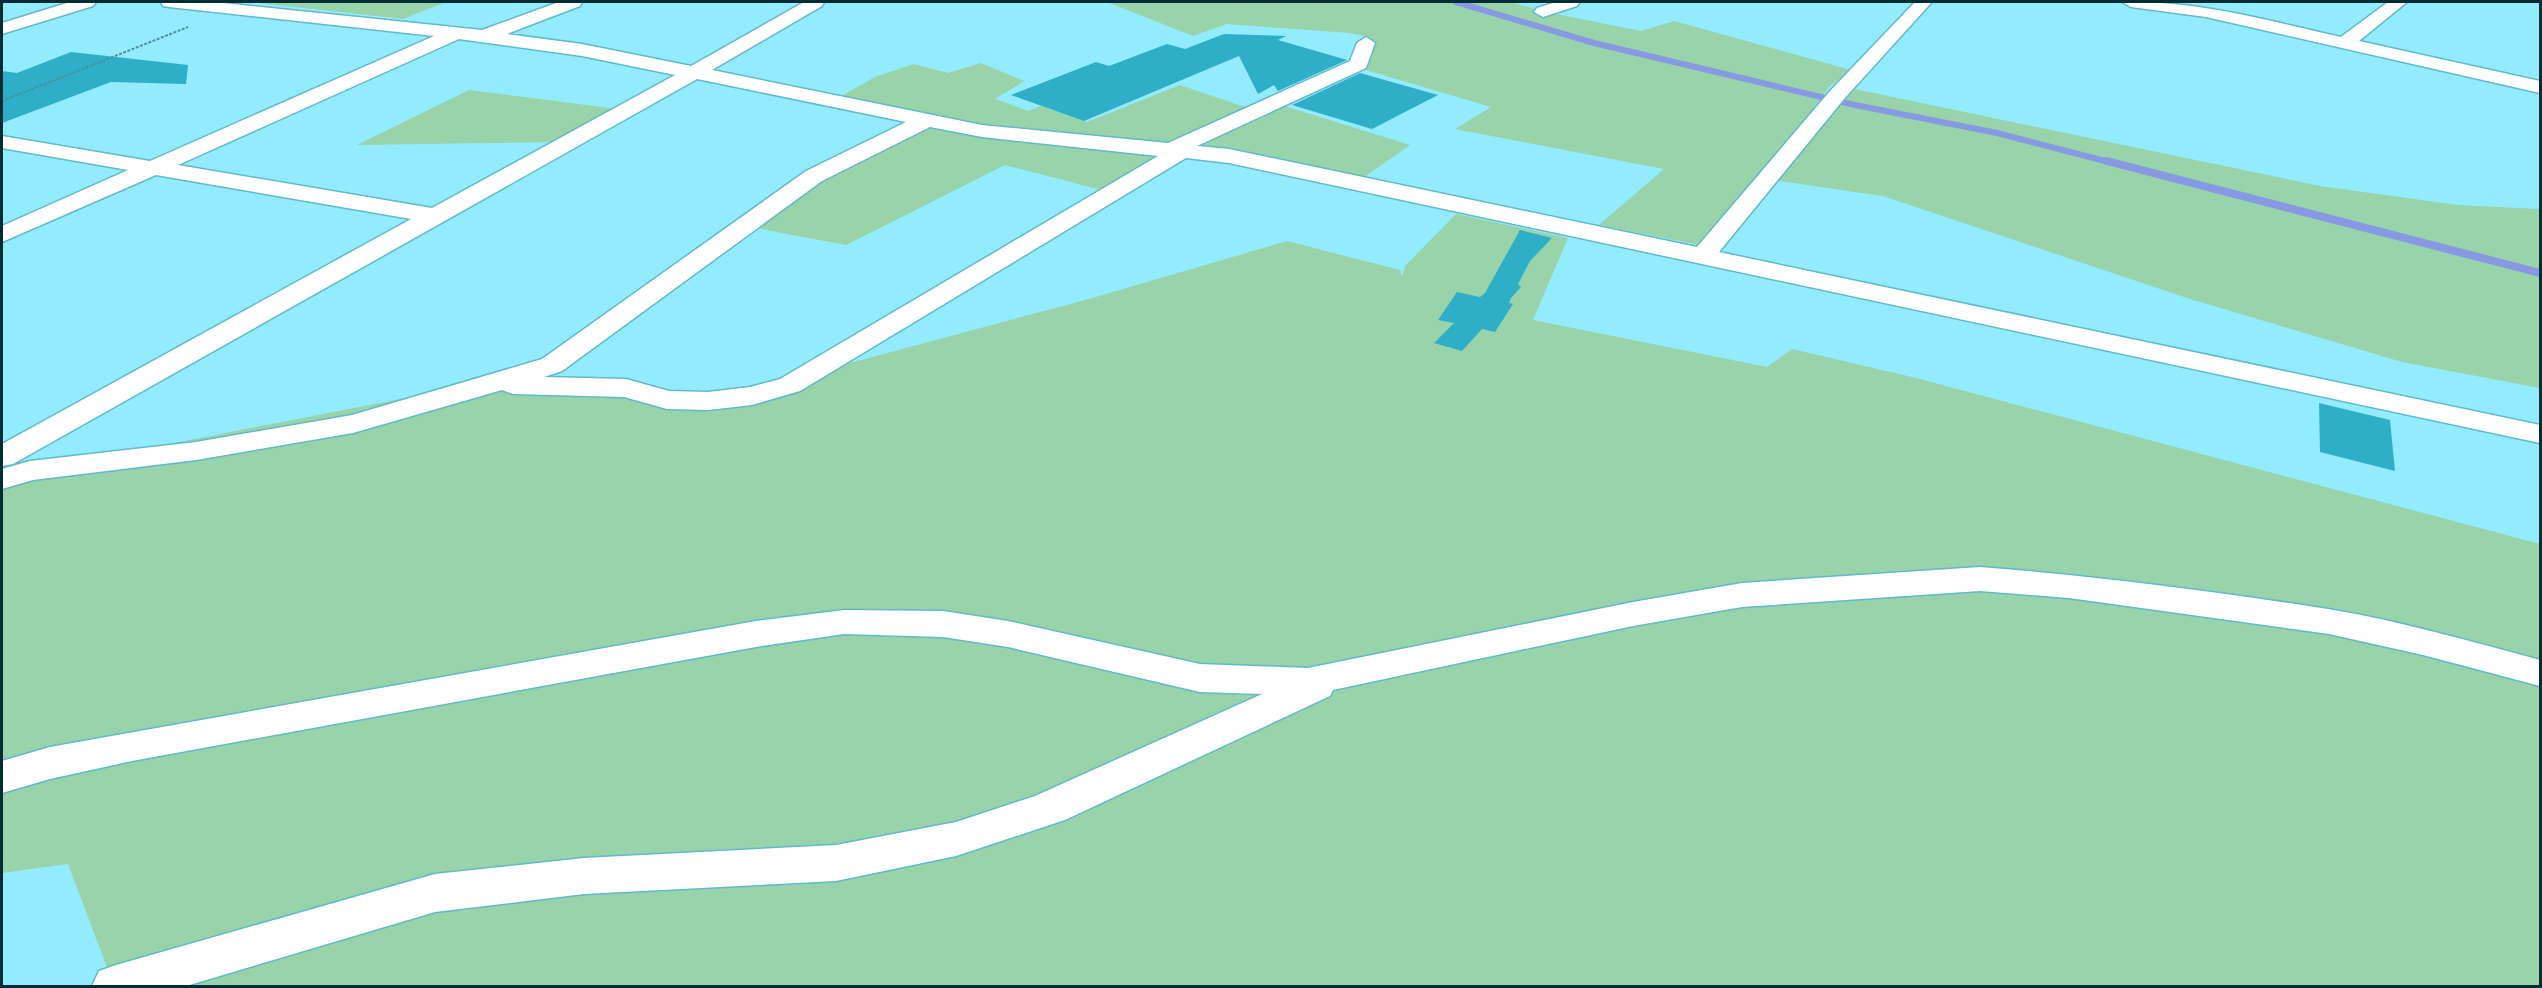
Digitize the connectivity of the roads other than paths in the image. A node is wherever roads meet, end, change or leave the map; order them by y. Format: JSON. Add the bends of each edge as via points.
{"nodes":[{"id":1,"x":87,"y":2,"type":"edge"},
{"id":2,"x":169,"y":2,"type":"edge"},
{"id":3,"x":574,"y":2,"type":"edge"},
{"id":4,"x":816,"y":2,"type":"edge"},
{"id":5,"x":1571,"y":2,"type":"edge"},
{"id":6,"x":1924,"y":2,"type":"edge"},
{"id":7,"x":2131,"y":2,"type":"edge"},
{"id":8,"x":2400,"y":2,"type":"edge"},
{"id":9,"x":1543,"y":12,"type":"dead end"},
{"id":10,"x":2,"y":29,"type":"edge"},
{"id":11,"x":455,"y":33,"type":"junction"},
{"id":12,"x":484,"y":36,"type":"junction"},
{"id":13,"x":2344,"y":42,"type":"junction"},
{"id":14,"x":1366,"y":43,"type":"dead end"},
{"id":15,"x":693,"y":73,"type":"junction"},
{"id":16,"x":2541,"y":87,"type":"edge"},
{"id":17,"x":925,"y":121,"type":"junction"},
{"id":18,"x":2,"y":142,"type":"edge"},
{"id":19,"x":1176,"y":151,"type":"junction"},
{"id":20,"x":156,"y":168,"type":"junction"},
{"id":21,"x":434,"y":216,"type":"junction"},
{"id":22,"x":2,"y":235,"type":"edge"},
{"id":23,"x":1703,"y":256,"type":"junction"},
{"id":24,"x":487,"y":385,"type":"junction"},
{"id":25,"x":2541,"y":434,"type":"edge"},
{"id":26,"x":2,"y":456,"type":"edge"},
{"id":27,"x":2,"y":479,"type":"edge"},
{"id":28,"x":2541,"y":673,"type":"edge"},
{"id":29,"x":1336,"y":677,"type":"junction"},
{"id":30,"x":2,"y":777,"type":"edge"},
{"id":31,"x":116,"y":987,"type":"edge"}],
"edges":[{"from":1,"to":10,"type":"street"},
{"from":2,"to":11,"type":"street"},
{"from":3,"to":12,"type":"street"},
{"from":4,"to":15,"type":"street"},
{"from":5,"to":9,"type":"street"},
{"from":6,"to":23,"type":"street","via":[[1837,95]]},
{"from":7,"to":13,"type":"street","via":[[2206,12]]},
{"from":8,"to":13,"type":"street"},
{"from":11,"to":12,"type":"street"},
{"from":11,"to":20,"type":"street"},
{"from":12,"to":15,"type":"street","via":[[582,50]]},
{"from":13,"to":16,"type":"street"},
{"from":14,"to":19,"type":"street","via":[[1359,64]]},
{"from":15,"to":17,"type":"street"},
{"from":15,"to":21,"type":"street"},
{"from":17,"to":19,"type":"street","via":[[1016,135]]},
{"from":17,"to":24,"type":"street","via":[[814,176],[552,365]]},
{"from":18,"to":20,"type":"street"},
{"from":19,"to":23,"type":"street","via":[[1267,163]]},
{"from":19,"to":24,"type":"street","via":[[790,385],[752,396],[708,401],[667,400],[626,388]]},
{"from":20,"to":21,"type":"street"},
{"from":20,"to":22,"type":"street"},
{"from":21,"to":26,"type":"street"},
{"from":23,"to":25,"type":"street"},
{"from":24,"to":27,"type":"street","via":[[353,424],[196,451],[30,471]]},
{"from":28,"to":29,"type":"street","via":[[2329,622],[2070,586],[1980,579],[1742,595]]},
{"from":29,"to":30,"type":"street","via":[[1308,682],[1200,678],[1008,634],[943,624],[844,622],[756,634],[132,746]]},
{"from":29,"to":31,"type":"street","via":[[1050,808],[956,839],[836,863],[584,876],[435,893]]}]}
